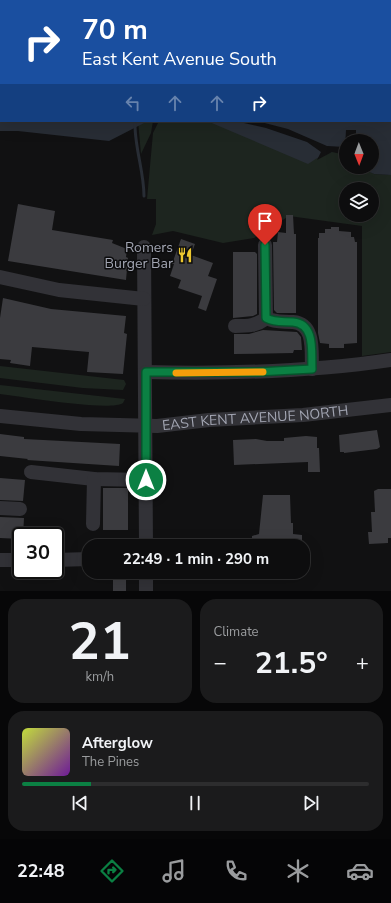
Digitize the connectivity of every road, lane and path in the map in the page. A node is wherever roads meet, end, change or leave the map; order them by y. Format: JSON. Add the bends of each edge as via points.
{"nodes":[{"id":1,"x":265,"y":245,"type":"dead end"},
{"id":2,"x":144,"y":247,"type":"dead end"},
{"id":3,"x":0,"y":278,"type":"edge"},
{"id":4,"x":144,"y":299,"type":"junction"},
{"id":5,"x":266,"y":318,"type":"junction"},
{"id":6,"x":235,"y":326,"type":"dead end"},
{"id":7,"x":391,"y":360,"type":"edge"},
{"id":8,"x":312,"y":369,"type":"junction"},
{"id":9,"x":146,"y":372,"type":"junction"},
{"id":10,"x":391,"y":405,"type":"edge"},
{"id":11,"x":0,"y":416,"type":"edge"},
{"id":12,"x":146,"y":426,"type":"junction"},
{"id":13,"x":31,"y":472,"type":"dead end"},
{"id":14,"x":94,"y":479,"type":"junction"},
{"id":15,"x":146,"y":480,"type":"junction"},
{"id":16,"x":0,"y":508,"type":"edge"},
{"id":17,"x":20,"y":509,"type":"dead end"},
{"id":18,"x":93,"y":524,"type":"dead end"},
{"id":19,"x":146,"y":539,"type":"edge"},
{"id":20,"x":0,"y":560,"type":"edge"},
{"id":21,"x":12,"y":560,"type":"edge"},
{"id":22,"x":64,"y":560,"type":"edge"},
{"id":23,"x":82,"y":560,"type":"edge"},
{"id":24,"x":146,"y":579,"type":"edge"},
{"id":25,"x":146,"y":591,"type":"edge"}],
"edges":[{"from":1,"to":5,"type":"street"},
{"from":2,"to":4,"type":"street"},
{"from":3,"to":4,"type":"street","via":[[59,290]]},
{"from":4,"to":9,"type":"street"},
{"from":5,"to":6,"type":"street","via":[[252,326]]},
{"from":5,"to":8,"type":"street","via":[[301,324],[307,329],[311,344]]},
{"from":7,"to":8,"type":"street"},
{"from":8,"to":9,"type":"street","via":[[249,373]]},
{"from":9,"to":12,"type":"street"},
{"from":10,"to":12,"type":"street","name":"EAST KENT AVENUE NORTH","via":[[303,415]]},
{"from":11,"to":12,"type":"street","name":"EAST KENT AVENUE NORTH","via":[[81,424]]},
{"from":12,"to":15,"type":"street"},
{"from":13,"to":14,"type":"street"},
{"from":14,"to":15,"type":"street"},
{"from":14,"to":18,"type":"street"},
{"from":15,"to":19,"type":"street"},
{"from":16,"to":17,"type":"street"},
{"from":20,"to":21,"type":"street"},
{"from":22,"to":23,"type":"street"},
{"from":24,"to":25,"type":"street"}]}
